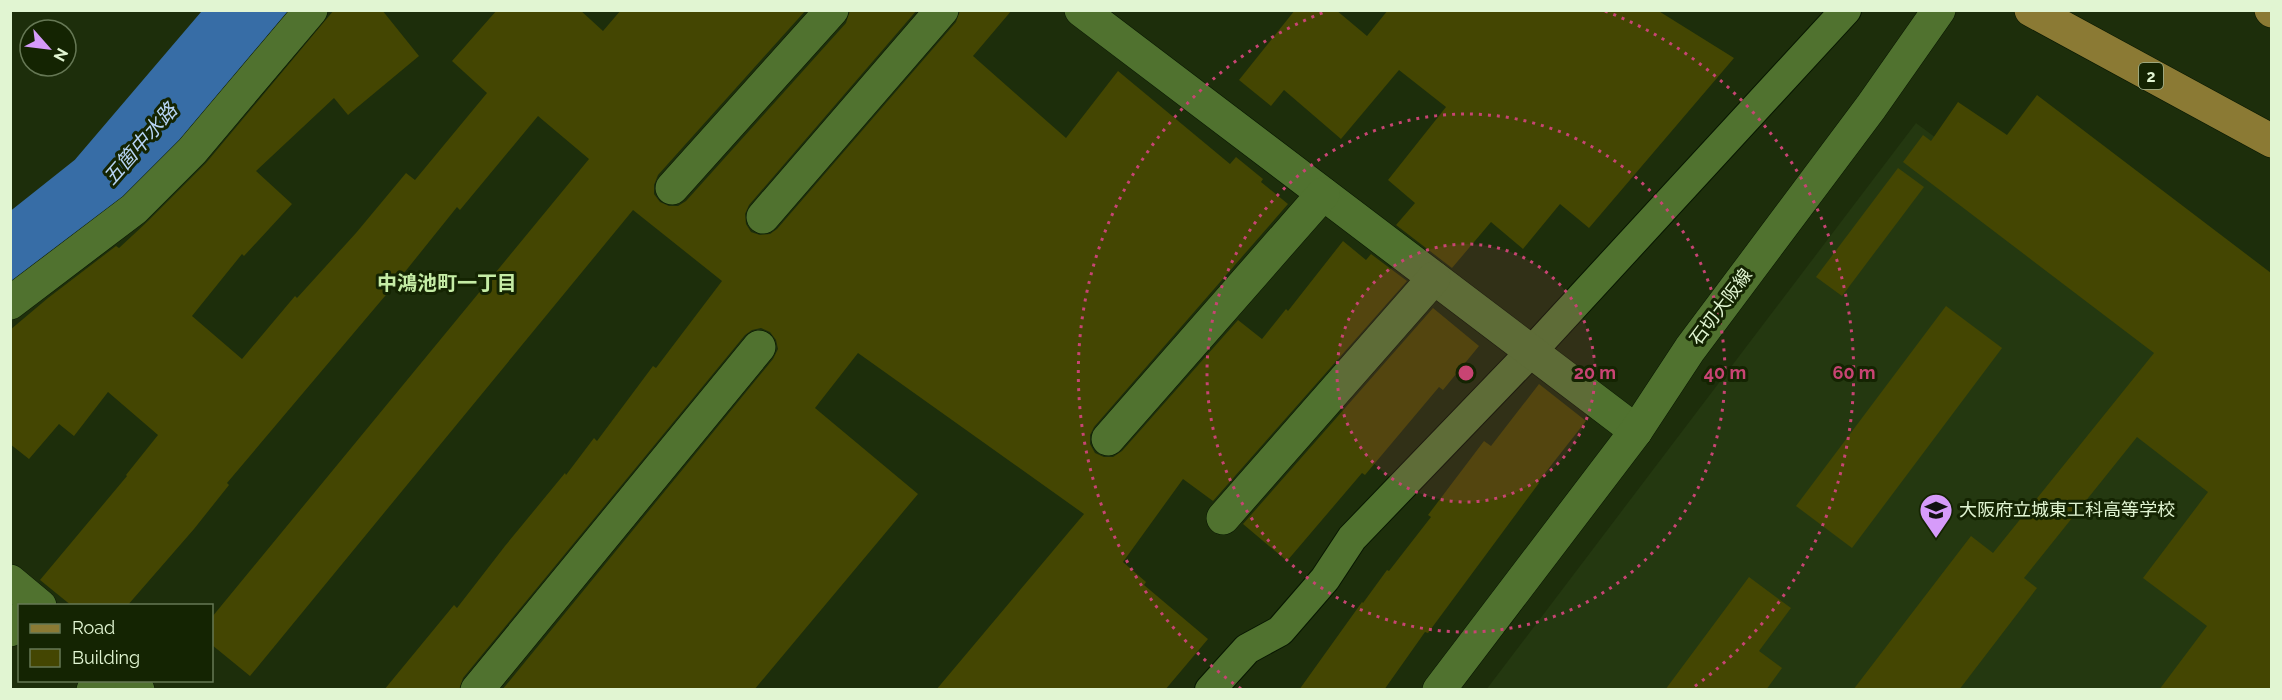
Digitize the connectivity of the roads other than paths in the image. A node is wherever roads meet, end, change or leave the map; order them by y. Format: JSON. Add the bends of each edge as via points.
{"nodes":[{"id":1,"x":310,"y":10,"type":"edge"},
{"id":2,"x":832,"y":10,"type":"edge"},
{"id":3,"x":942,"y":10,"type":"edge"},
{"id":4,"x":1081,"y":10,"type":"edge"},
{"id":5,"x":1846,"y":10,"type":"edge"},
{"id":6,"x":1939,"y":10,"type":"edge"},
{"id":7,"x":2031,"y":10,"type":"edge"},
{"id":8,"x":2271,"y":141,"type":"edge"},
{"id":9,"x":672,"y":188,"type":"dead end"},
{"id":10,"x":1323,"y":194,"type":"junction"},
{"id":11,"x":763,"y":217,"type":"dead end"},
{"id":12,"x":1434,"y":278,"type":"junction"},
{"id":13,"x":10,"y":303,"type":"edge"},
{"id":14,"x":759,"y":347,"type":"dead end"},
{"id":15,"x":1531,"y":352,"type":"junction"},
{"id":16,"x":1635,"y":431,"type":"junction"},
{"id":17,"x":1108,"y":439,"type":"dead end"},
{"id":18,"x":1223,"y":518,"type":"dead end"},
{"id":19,"x":18,"y":617,"type":"edge"},
{"id":20,"x":10,"y":630,"type":"edge"},
{"id":21,"x":477,"y":690,"type":"edge"},
{"id":22,"x":1210,"y":690,"type":"edge"},
{"id":23,"x":1439,"y":690,"type":"edge"}],
"edges":[{"from":1,"to":13,"type":"street","via":[[192,152],[134,208]]},
{"from":2,"to":9,"type":"street"},
{"from":3,"to":11,"type":"street"},
{"from":4,"to":10,"type":"street"},
{"from":5,"to":15,"type":"street"},
{"from":6,"to":16,"type":"street","name":"石切大阪線","via":[[1690,349]]},
{"from":7,"to":8,"type":"main road","number":"2"},
{"from":10,"to":12,"type":"street"},
{"from":10,"to":17,"type":"street"},
{"from":12,"to":15,"type":"street"},
{"from":12,"to":18,"type":"street"},
{"from":14,"to":21,"type":"street"},
{"from":15,"to":16,"type":"street"},
{"from":15,"to":22,"type":"street","via":[[1352,538],[1325,579],[1280,631],[1247,649]]},
{"from":16,"to":23,"type":"street","name":"石切大阪線"},
{"from":19,"to":20,"type":"street"}]}
